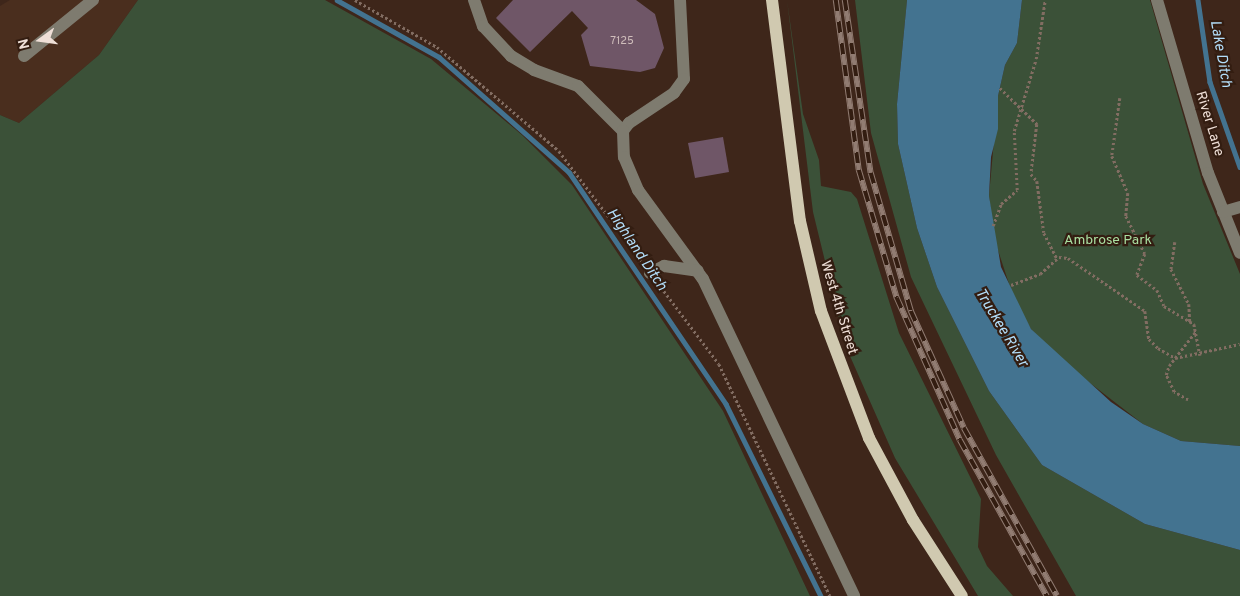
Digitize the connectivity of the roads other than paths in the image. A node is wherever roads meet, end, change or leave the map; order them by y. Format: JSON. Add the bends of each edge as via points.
{"nodes":[{"id":1,"x":93,"y":0,"type":"edge"},
{"id":2,"x":474,"y":0,"type":"edge"},
{"id":3,"x":680,"y":0,"type":"edge"},
{"id":4,"x":772,"y":0,"type":"edge"},
{"id":5,"x":1157,"y":0,"type":"edge"},
{"id":6,"x":24,"y":56,"type":"dead end"},
{"id":7,"x":623,"y":131,"type":"junction"},
{"id":8,"x":1240,"y":207,"type":"edge"},
{"id":9,"x":1223,"y":212,"type":"junction"},
{"id":10,"x":1240,"y":253,"type":"edge"},
{"id":11,"x":698,"y":271,"type":"junction"},
{"id":12,"x":650,"y":272,"type":"road end"},
{"id":13,"x":854,"y":596,"type":"edge"},
{"id":14,"x":962,"y":596,"type":"edge"}],
"edges":[{"from":1,"to":6,"type":"street"},
{"from":2,"to":7,"type":"street","via":[[483,26],[511,56],[534,70],[578,86]]},
{"from":3,"to":7,"type":"street","via":[[684,79],[674,93],[637,116]]},
{"from":4,"to":14,"type":"main road","name":"West 4th Street","via":[[795,191],[820,311],[868,438],[913,520]]},
{"from":5,"to":9,"type":"street","name":"River Lane"},
{"from":7,"to":11,"type":"street","via":[[624,157],[638,190]]},
{"from":8,"to":9,"type":"street"},
{"from":9,"to":10,"type":"street","name":"River Lane"},
{"from":11,"to":12,"type":"street","via":[[664,266]]},
{"from":11,"to":13,"type":"street"}]}
